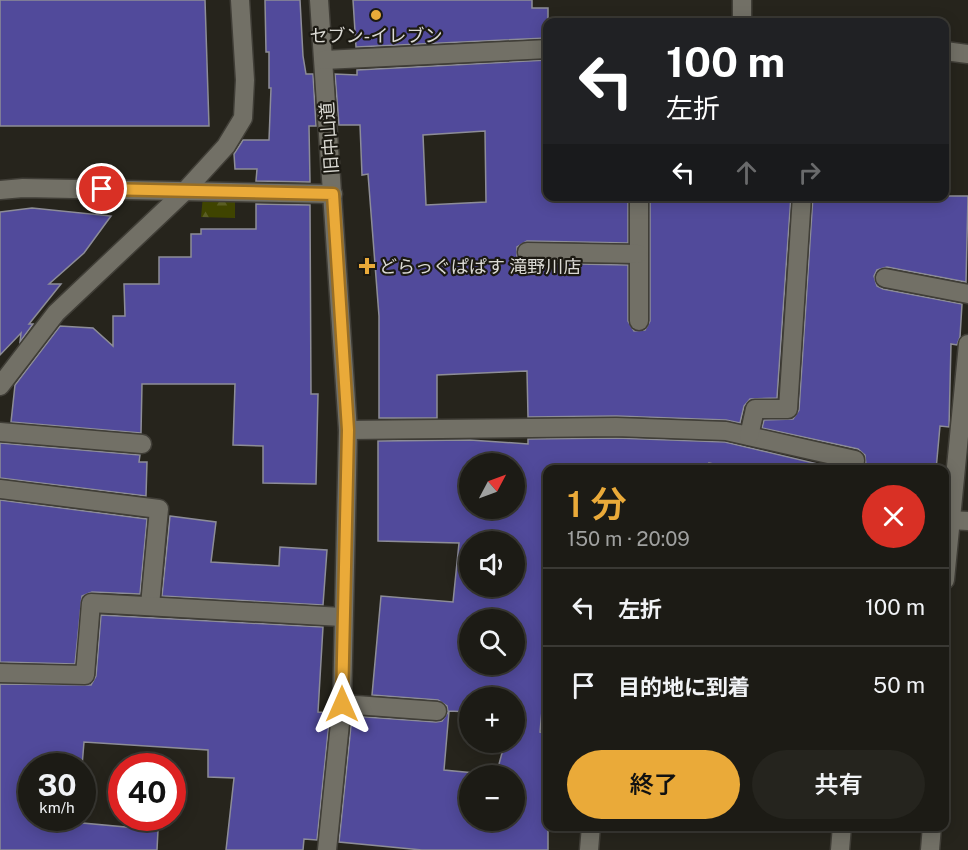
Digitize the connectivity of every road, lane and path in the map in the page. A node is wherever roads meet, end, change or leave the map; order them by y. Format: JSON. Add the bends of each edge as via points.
{"nodes":[{"id":1,"x":240,"y":0,"type":"edge"},
{"id":2,"x":319,"y":0,"type":"edge"},
{"id":3,"x":742,"y":0,"type":"edge"},
{"id":4,"x":742,"y":18,"type":"edge"},
{"id":5,"x":543,"y":49,"type":"edge"},
{"id":6,"x":949,"y":52,"type":"edge"},
{"id":7,"x":968,"y":54,"type":"edge"},
{"id":8,"x":324,"y":60,"type":"junction"},
{"id":9,"x":0,"y":190,"type":"edge"},
{"id":10,"x":184,"y":192,"type":"junction"},
{"id":11,"x":333,"y":194,"type":"junction"},
{"id":12,"x":639,"y":201,"type":"edge"},
{"id":13,"x":802,"y":201,"type":"edge"},
{"id":14,"x":527,"y":252,"type":"dead end"},
{"id":15,"x":638,"y":254,"type":"junction"},
{"id":16,"x":885,"y":278,"type":"dead end"},
{"id":17,"x":968,"y":294,"type":"edge"},
{"id":18,"x":639,"y":321,"type":"dead end"},
{"id":19,"x":968,"y":344,"type":"edge"},
{"id":20,"x":0,"y":386,"type":"edge"},
{"id":21,"x":348,"y":430,"type":"junction"},
{"id":22,"x":0,"y":432,"type":"edge"},
{"id":23,"x":749,"y":436,"type":"junction"},
{"id":24,"x":142,"y":444,"type":"dead end"},
{"id":25,"x":854,"y":465,"type":"edge"},
{"id":26,"x":949,"y":486,"type":"edge"},
{"id":27,"x":0,"y":489,"type":"edge"},
{"id":28,"x":959,"y":521,"type":"edge"},
{"id":29,"x":949,"y":551,"type":"edge"},
{"id":30,"x":150,"y":605,"type":"junction"},
{"id":31,"x":342,"y":617,"type":"junction"},
{"id":32,"x":0,"y":673,"type":"edge"},
{"id":33,"x":342,"y":704,"type":"junction"},
{"id":34,"x":437,"y":711,"type":"dead end"},
{"id":35,"x":590,"y":831,"type":"edge"},
{"id":36,"x":842,"y":831,"type":"edge"},
{"id":37,"x":932,"y":831,"type":"edge"},
{"id":38,"x":327,"y":850,"type":"edge"},
{"id":39,"x":588,"y":850,"type":"edge"},
{"id":40,"x":840,"y":850,"type":"edge"},
{"id":41,"x":930,"y":850,"type":"edge"}],
"edges":[{"from":1,"to":10,"type":"street","via":[[243,118],[226,146]]},
{"from":2,"to":8,"type":"street","name":"旧中山道"},
{"from":3,"to":4,"type":"street"},
{"from":5,"to":8,"type":"street"},
{"from":6,"to":7,"type":"street"},
{"from":8,"to":11,"type":"street","name":"旧中山道"},
{"from":9,"to":10,"type":"street"},
{"from":10,"to":11,"type":"street"},
{"from":10,"to":20,"type":"street","via":[[56,313]]},
{"from":11,"to":21,"type":"street","name":"旧中山道"},
{"from":12,"to":15,"type":"street"},
{"from":13,"to":23,"type":"street","via":[[788,409],[755,409]]},
{"from":14,"to":15,"type":"street"},
{"from":15,"to":18,"type":"street"},
{"from":16,"to":17,"type":"street"},
{"from":19,"to":26,"type":"street"},
{"from":21,"to":23,"type":"street","via":[[616,427],[726,431]]},
{"from":21,"to":31,"type":"street","name":"旧中山道"},
{"from":22,"to":24,"type":"street"},
{"from":23,"to":25,"type":"street","via":[[855,460]]},
{"from":26,"to":28,"type":"street"},
{"from":27,"to":30,"type":"street","via":[[159,509]]},
{"from":28,"to":29,"type":"street"},
{"from":30,"to":31,"type":"street"},
{"from":30,"to":32,"type":"street","via":[[91,603],[85,675]]},
{"from":31,"to":33,"type":"street","name":"旧中山道"},
{"from":33,"to":34,"type":"street"},
{"from":33,"to":38,"type":"street","name":"旧中山道"},
{"from":35,"to":39,"type":"street"},
{"from":36,"to":40,"type":"street"},
{"from":37,"to":41,"type":"street"}]}
